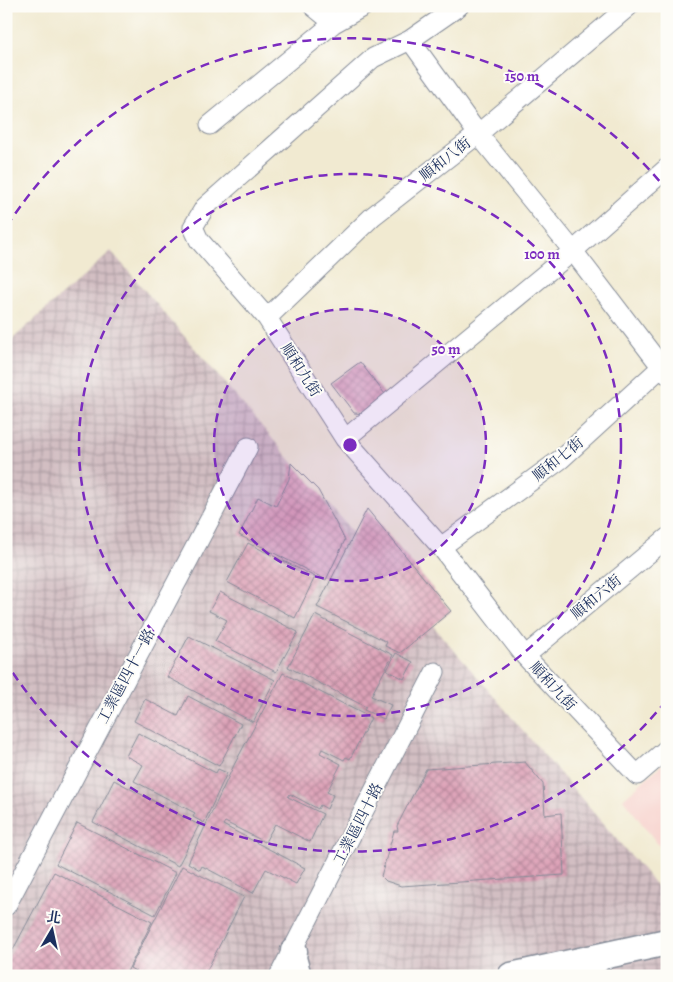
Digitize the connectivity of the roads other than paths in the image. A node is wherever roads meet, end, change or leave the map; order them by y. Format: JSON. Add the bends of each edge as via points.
{"nodes":[{"id":1,"x":313,"y":6,"type":"edge"},
{"id":2,"x":364,"y":6,"type":"edge"},
{"id":3,"x":459,"y":6,"type":"edge"},
{"id":4,"x":629,"y":6,"type":"edge"},
{"id":5,"x":334,"y":22,"type":"junction"},
{"id":6,"x":410,"y":40,"type":"junction"},
{"id":7,"x":210,"y":125,"type":"dead end"},
{"id":8,"x":478,"y":134,"type":"junction"},
{"id":9,"x":667,"y":168,"type":"edge"},
{"id":10,"x":573,"y":252,"type":"junction"},
{"id":11,"x":267,"y":318,"type":"junction"},
{"id":12,"x":665,"y":367,"type":"edge"},
{"id":13,"x":345,"y":439,"type":"junction"},
{"id":14,"x":248,"y":447,"type":"dead end"},
{"id":15,"x":667,"y":538,"type":"edge"},
{"id":16,"x":441,"y":547,"type":"junction"},
{"id":17,"x":525,"y":656,"type":"junction"},
{"id":18,"x":434,"y":672,"type":"dead end"},
{"id":19,"x":667,"y":748,"type":"edge"},
{"id":20,"x":6,"y":906,"type":"edge"},
{"id":21,"x":667,"y":942,"type":"edge"},
{"id":22,"x":296,"y":964,"type":"edge"},
{"id":23,"x":596,"y":966,"type":"edge"},
{"id":24,"x":521,"y":975,"type":"edge"},
{"id":25,"x":280,"y":976,"type":"edge"}],
"edges":[{"from":1,"to":5,"type":"street"},
{"from":2,"to":5,"type":"street"},
{"from":3,"to":6,"type":"street","name":"順和九街"},
{"from":4,"to":8,"type":"street","name":"順和八街"},
{"from":5,"to":7,"type":"street"},
{"from":6,"to":8,"type":"street"},
{"from":6,"to":11,"type":"street","name":"順和九街","via":[[373,58],[205,207],[193,227],[199,240]]},
{"from":8,"to":10,"type":"street"},
{"from":8,"to":11,"type":"street","name":"順和八街","via":[[373,216]]},
{"from":9,"to":10,"type":"street"},
{"from":10,"to":12,"type":"street"},
{"from":10,"to":13,"type":"street"},
{"from":11,"to":13,"type":"street","name":"順和九街"},
{"from":12,"to":16,"type":"street","name":"順和七街","via":[[561,459]]},
{"from":13,"to":16,"type":"street","name":"順和九街"},
{"from":14,"to":20,"type":"street","name":"工業區四十一路"},
{"from":15,"to":17,"type":"street","name":"順和六街"},
{"from":16,"to":17,"type":"street","name":"順和九街"},
{"from":17,"to":19,"type":"street","name":"順和九街","via":[[637,775]]},
{"from":18,"to":22,"type":"street","name":"工業區四十路"},
{"from":21,"to":23,"type":"street"},
{"from":22,"to":25,"type":"street","name":"工業區四十路"},
{"from":23,"to":24,"type":"street"}]}
